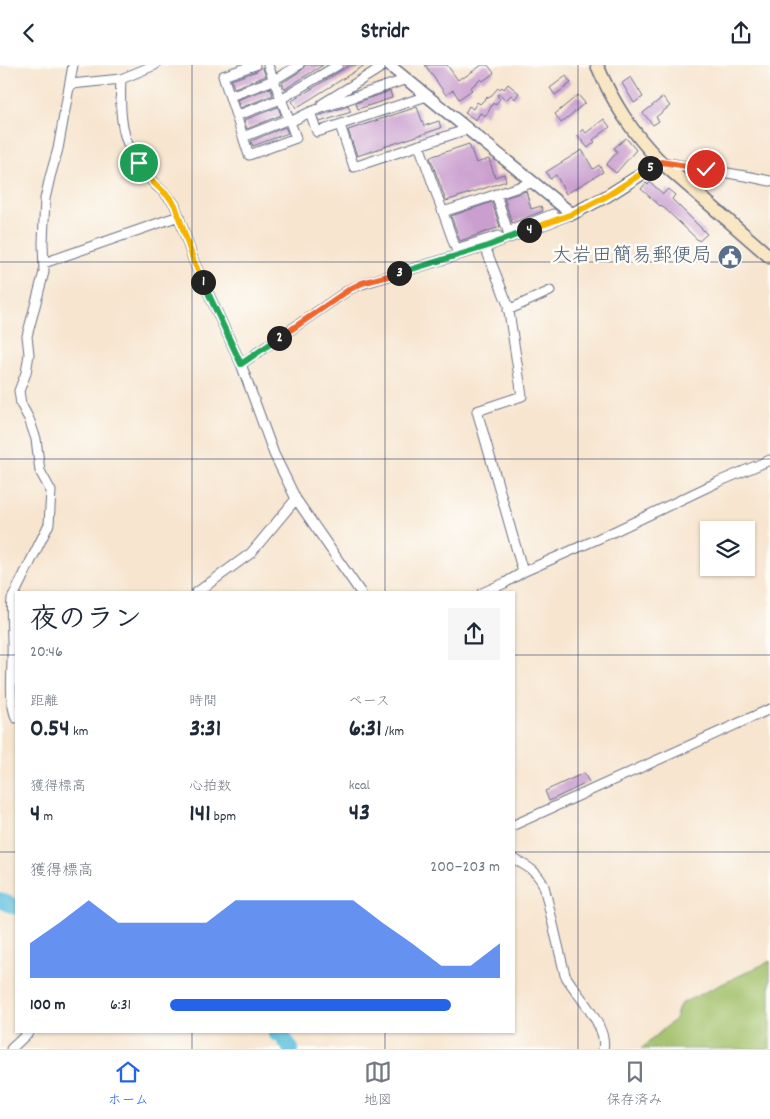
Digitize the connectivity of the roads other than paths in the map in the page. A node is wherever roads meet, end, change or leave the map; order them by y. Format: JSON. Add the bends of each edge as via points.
{"nodes":[{"id":1,"x":73,"y":65,"type":"edge"},
{"id":2,"x":156,"y":65,"type":"edge"},
{"id":3,"x":254,"y":65,"type":"edge"},
{"id":4,"x":268,"y":65,"type":"edge"},
{"id":5,"x":299,"y":65,"type":"edge"},
{"id":6,"x":338,"y":65,"type":"edge"},
{"id":7,"x":385,"y":65,"type":"edge"},
{"id":8,"x":389,"y":65,"type":"edge"},
{"id":9,"x":597,"y":65,"type":"edge"},
{"id":10,"x":121,"y":79,"type":"junction"},
{"id":11,"x":406,"y":79,"type":"junction"},
{"id":12,"x":274,"y":80,"type":"junction"},
{"id":13,"x":71,"y":84,"type":"junction"},
{"id":14,"x":428,"y":96,"type":"junction"},
{"id":15,"x":230,"y":97,"type":"junction"},
{"id":16,"x":281,"y":99,"type":"junction"},
{"id":17,"x":310,"y":112,"type":"junction"},
{"id":18,"x":236,"y":116,"type":"junction"},
{"id":19,"x":289,"y":121,"type":"junction"},
{"id":20,"x":340,"y":125,"type":"junction"},
{"id":21,"x":468,"y":129,"type":"junction"},
{"id":22,"x":243,"y":137,"type":"junction"},
{"id":23,"x":419,"y":145,"type":"junction"},
{"id":24,"x":661,"y":162,"type":"junction"},
{"id":25,"x":770,"y":181,"type":"edge"},
{"id":26,"x":534,"y":182,"type":"junction"},
{"id":27,"x":496,"y":194,"type":"junction"},
{"id":28,"x":443,"y":212,"type":"junction"},
{"id":29,"x":553,"y":214,"type":"dead end"},
{"id":30,"x":572,"y":214,"type":"junction"},
{"id":31,"x":179,"y":216,"type":"junction"},
{"id":32,"x":508,"y":232,"type":"junction"},
{"id":33,"x":485,"y":247,"type":"junction"},
{"id":34,"x":770,"y":257,"type":"edge"},
{"id":35,"x":44,"y":263,"type":"junction"},
{"id":36,"x":550,"y":291,"type":"dead end"},
{"id":37,"x":508,"y":309,"type":"junction"},
{"id":38,"x":241,"y":364,"type":"junction"},
{"id":39,"x":770,"y":460,"type":"edge"},
{"id":40,"x":296,"y":499,"type":"junction"},
{"id":41,"x":523,"y":572,"type":"junction"},
{"id":42,"x":16,"y":591,"type":"edge"},
{"id":43,"x":199,"y":591,"type":"edge"},
{"id":44,"x":360,"y":591,"type":"edge"},
{"id":45,"x":487,"y":591,"type":"edge"},
{"id":46,"x":15,"y":593,"type":"edge"},
{"id":47,"x":770,"y":709,"type":"edge"},
{"id":48,"x":15,"y":715,"type":"edge"},
{"id":49,"x":515,"y":825,"type":"edge"},
{"id":50,"x":515,"y":860,"type":"edge"},
{"id":51,"x":28,"y":1033,"type":"edge"},
{"id":52,"x":11,"y":1049,"type":"edge"},
{"id":53,"x":603,"y":1049,"type":"edge"}],
"edges":[{"from":1,"to":13,"type":"street"},
{"from":2,"to":10,"type":"street"},
{"from":3,"to":15,"type":"street","via":[[223,76]]},
{"from":4,"to":12,"type":"street"},
{"from":5,"to":12,"type":"street"},
{"from":6,"to":16,"type":"street"},
{"from":7,"to":17,"type":"street"},
{"from":8,"to":11,"type":"street"},
{"from":9,"to":24,"type":"main road","via":[[627,123]]},
{"from":10,"to":13,"type":"street"},
{"from":10,"to":31,"type":"street","via":[[123,127],[128,144],[152,181],[175,205]]},
{"from":11,"to":14,"type":"street"},
{"from":11,"to":17,"type":"street"},
{"from":12,"to":15,"type":"street"},
{"from":12,"to":16,"type":"street"},
{"from":13,"to":35,"type":"street","via":[[46,199]]},
{"from":14,"to":20,"type":"street"},
{"from":14,"to":21,"type":"street"},
{"from":15,"to":18,"type":"street"},
{"from":16,"to":18,"type":"street"},
{"from":16,"to":19,"type":"street"},
{"from":17,"to":19,"type":"street"},
{"from":17,"to":20,"type":"street","via":[[317,132]]},
{"from":18,"to":22,"type":"street"},
{"from":19,"to":22,"type":"street"},
{"from":19,"to":22,"type":"street","via":[[296,138],[249,155]]},
{"from":20,"to":23,"type":"street","via":[[354,167]]},
{"from":21,"to":23,"type":"street"},
{"from":21,"to":26,"type":"street"},
{"from":23,"to":28,"type":"street"},
{"from":24,"to":25,"type":"street"},
{"from":24,"to":30,"type":"street"},
{"from":24,"to":34,"type":"main road"},
{"from":26,"to":27,"type":"street"},
{"from":26,"to":30,"type":"street"},
{"from":27,"to":28,"type":"street"},
{"from":27,"to":32,"type":"street"},
{"from":28,"to":32,"type":"street","via":[[456,249]]},
{"from":29,"to":32,"type":"street"},
{"from":30,"to":33,"type":"street"},
{"from":31,"to":35,"type":"street"},
{"from":31,"to":38,"type":"street","via":[[194,262]]},
{"from":33,"to":37,"type":"street"},
{"from":33,"to":38,"type":"street","via":[[362,283]]},
{"from":35,"to":42,"type":"street","via":[[27,336],[26,373],[19,391],[20,404],[36,439],[40,471],[51,491],[49,524]]},
{"from":36,"to":37,"type":"street"},
{"from":37,"to":41,"type":"street","via":[[522,396],[477,411]]},
{"from":38,"to":40,"type":"street","via":[[274,454]]},
{"from":39,"to":41,"type":"street"},
{"from":40,"to":43,"type":"street","via":[[251,553]]},
{"from":40,"to":44,"type":"street"},
{"from":41,"to":45,"type":"street"},
{"from":46,"to":48,"type":"street","via":[[11,609],[11,679]]},
{"from":47,"to":49,"type":"street"},
{"from":50,"to":53,"type":"street","via":[[537,874],[544,886],[565,975],[596,1020],[602,1032]]},
{"from":51,"to":52,"type":"street"}]}
